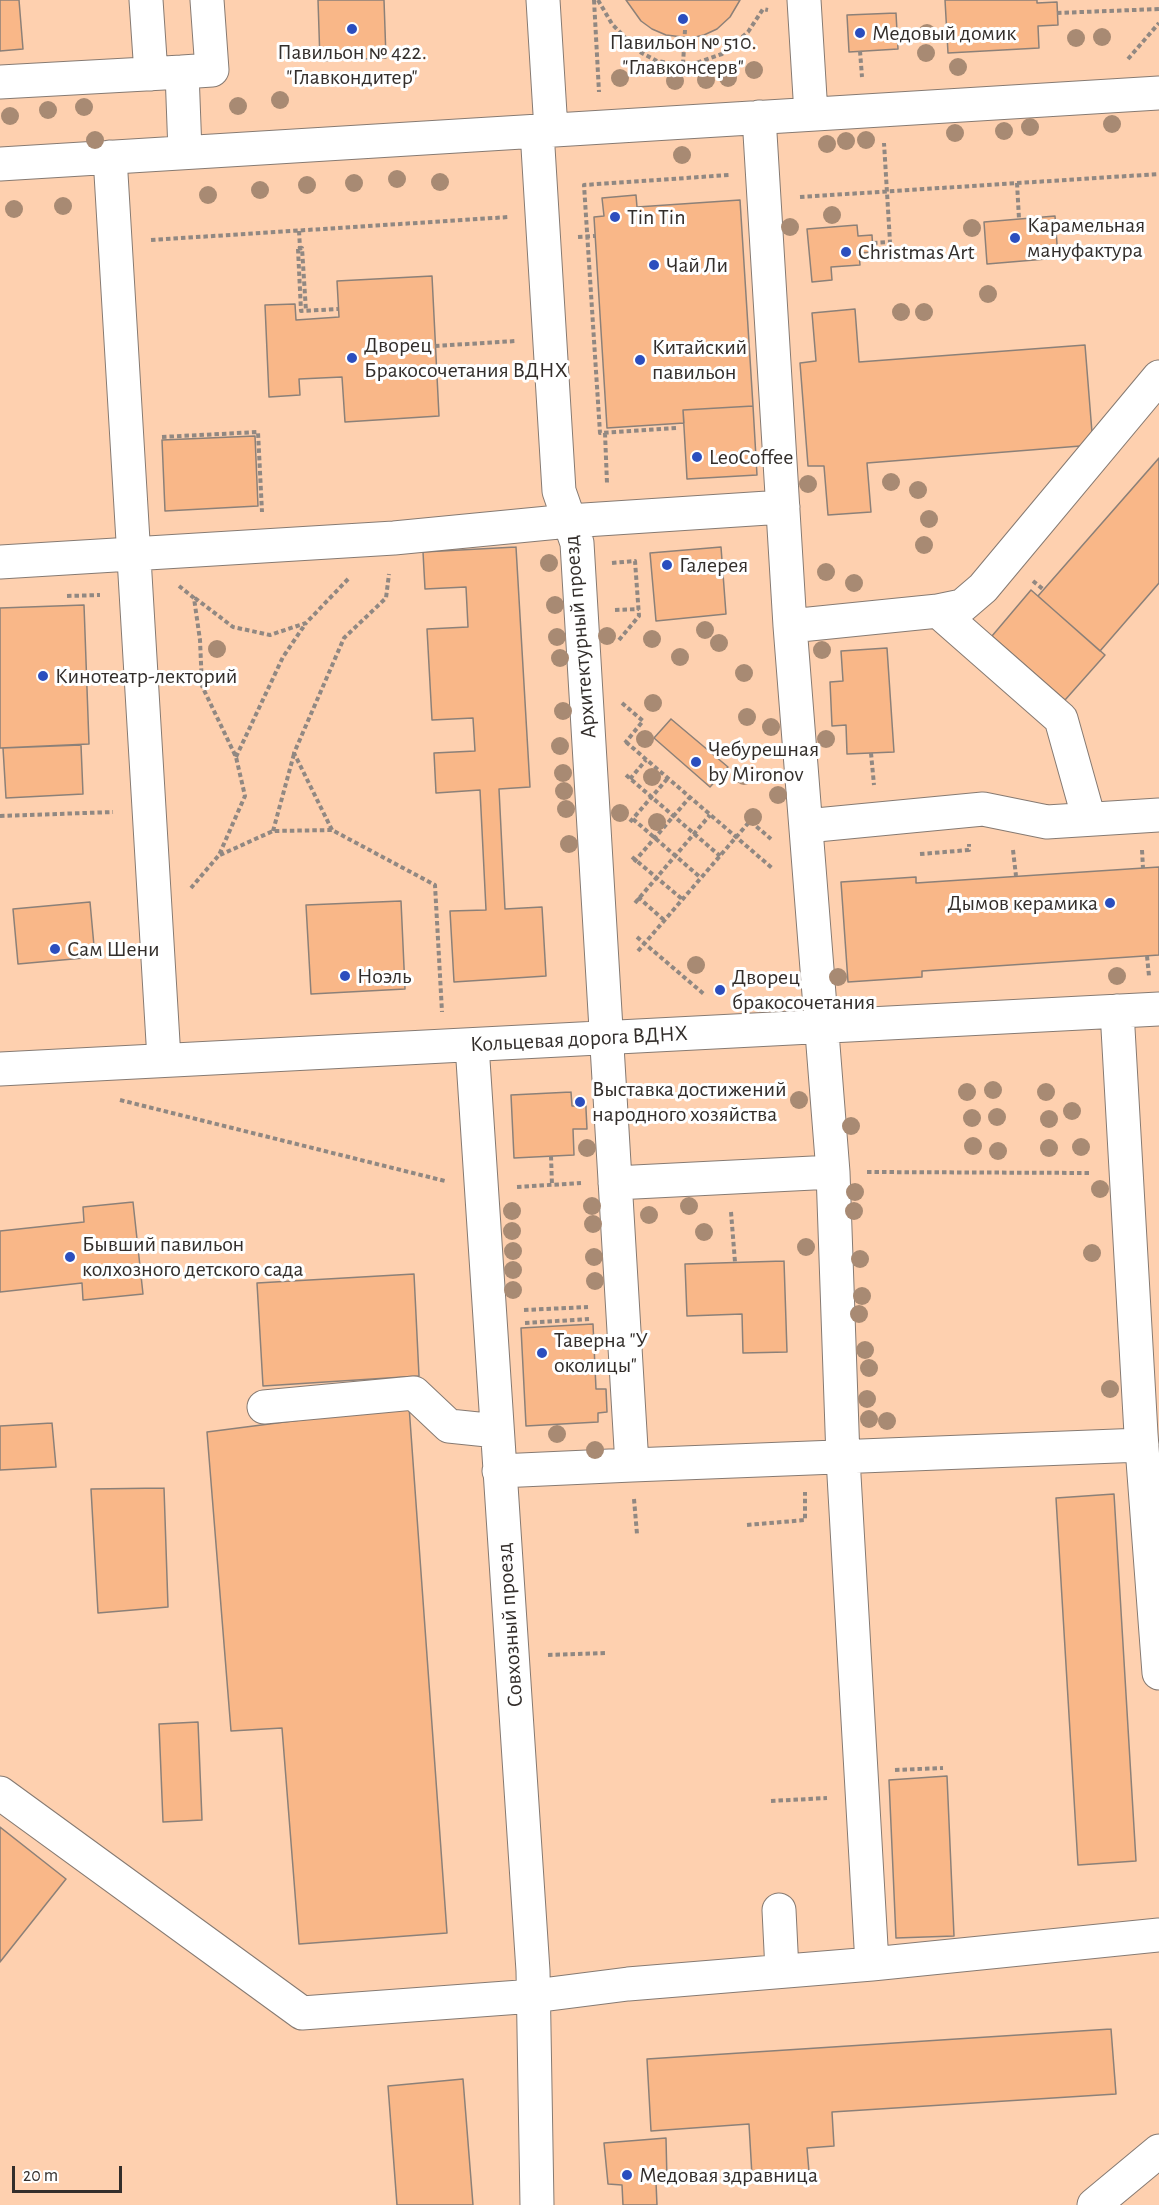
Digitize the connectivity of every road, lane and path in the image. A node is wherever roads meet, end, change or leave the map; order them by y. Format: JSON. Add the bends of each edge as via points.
{"nodes":[{"id":1,"x":146,"y":0,"type":"edge"},
{"id":2,"x":207,"y":0,"type":"edge"},
{"id":3,"x":543,"y":0,"type":"edge"},
{"id":4,"x":594,"y":0,"type":"edge"},
{"id":5,"x":598,"y":0,"type":"edge"},
{"id":6,"x":805,"y":7,"type":"edge"},
{"id":7,"x":1159,"y":9,"type":"edge"},
{"id":8,"x":1057,"y":14,"type":"dead end"},
{"id":9,"x":1159,"y":23,"type":"edge"},
{"id":10,"x":685,"y":30,"type":"dead end"},
{"id":11,"x":860,"y":51,"type":"dead end"},
{"id":12,"x":683,"y":64,"type":"junction"},
{"id":13,"x":1123,"y":64,"type":"dead end"},
{"id":14,"x":166,"y":73,"type":"junction"},
{"id":15,"x":862,"y":80,"type":"dead end"},
{"id":16,"x":0,"y":82,"type":"edge"},
{"id":17,"x":1159,"y":93,"type":"edge"},
{"id":18,"x":882,"y":110,"type":"junction"},
{"id":19,"x":811,"y":114,"type":"junction"},
{"id":20,"x":759,"y":117,"type":"junction"},
{"id":21,"x":601,"y":127,"type":"junction"},
{"id":22,"x":544,"y":131,"type":"junction"},
{"id":23,"x":184,"y":152,"type":"junction"},
{"id":24,"x":110,"y":157,"type":"junction"},
{"id":25,"x":0,"y":164,"type":"edge"},
{"id":26,"x":1159,"y":174,"type":"edge"},
{"id":27,"x":717,"y":176,"type":"dead end"},
{"id":28,"x":1017,"y":183,"type":"junction"},
{"id":29,"x":887,"y":191,"type":"junction"},
{"id":30,"x":764,"y":199,"type":"junction"},
{"id":31,"x":542,"y":215,"type":"junction"},
{"id":32,"x":1019,"y":219,"type":"dead end"},
{"id":33,"x":299,"y":231,"type":"junction"},
{"id":34,"x":588,"y":236,"type":"junction"},
{"id":35,"x":595,"y":236,"type":"dead end"},
{"id":36,"x":581,"y":237,"type":"dead end"},
{"id":37,"x":115,"y":242,"type":"junction"},
{"id":38,"x":873,"y":243,"type":"dead end"},
{"id":39,"x":338,"y":309,"type":"dead end"},
{"id":40,"x":305,"y":311,"type":"junction"},
{"id":41,"x":304,"y":319,"type":"dead end"},
{"id":42,"x":550,"y":339,"type":"junction"},
{"id":43,"x":435,"y":346,"type":"dead end"},
{"id":44,"x":1159,"y":377,"type":"edge"},
{"id":45,"x":676,"y":428,"type":"dead end"},
{"id":46,"x":604,"y":433,"type":"junction"},
{"id":47,"x":127,"y":439,"type":"junction"},
{"id":48,"x":606,"y":465,"type":"dead end"},
{"id":49,"x":783,"y":507,"type":"junction"},
{"id":50,"x":569,"y":520,"type":"junction"},
{"id":51,"x":389,"y":538,"type":"junction"},
{"id":52,"x":263,"y":546,"type":"junction"},
{"id":53,"x":134,"y":554,"type":"junction"},
{"id":54,"x":0,"y":562,"type":"edge"},
{"id":55,"x":605,"y":564,"type":"dead end"},
{"id":56,"x":177,"y":585,"type":"dead end"},
{"id":57,"x":194,"y":598,"type":"junction"},
{"id":58,"x":639,"y":609,"type":"junction"},
{"id":59,"x":608,"y":611,"type":"dead end"},
{"id":60,"x":938,"y":612,"type":"junction"},
{"id":61,"x":639,"y":616,"type":"dead end"},
{"id":62,"x":306,"y":623,"type":"junction"},
{"id":63,"x":790,"y":626,"type":"junction"},
{"id":64,"x":619,"y":736,"type":"dead end"},
{"id":65,"x":294,"y":753,"type":"junction"},
{"id":66,"x":236,"y":757,"type":"junction"},
{"id":67,"x":646,"y":760,"type":"junction"},
{"id":68,"x":623,"y":773,"type":"dead end"},
{"id":69,"x":668,"y":778,"type":"junction"},
{"id":70,"x":630,"y":779,"type":"junction"},
{"id":71,"x":690,"y":797,"type":"junction"},
{"id":72,"x":652,"y":798,"type":"junction"},
{"id":73,"x":113,"y":812,"type":"dead end"},
{"id":74,"x":710,"y":815,"type":"junction"},
{"id":75,"x":1159,"y":815,"type":"edge"},
{"id":76,"x":0,"y":816,"type":"edge"},
{"id":77,"x":674,"y":816,"type":"junction"},
{"id":78,"x":633,"y":819,"type":"junction"},
{"id":79,"x":1089,"y":819,"type":"junction"},
{"id":80,"x":806,"y":826,"type":"junction"},
{"id":81,"x":627,"y":827,"type":"dead end"},
{"id":82,"x":332,"y":830,"type":"junction"},
{"id":83,"x":273,"y":831,"type":"junction"},
{"id":84,"x":694,"y":834,"type":"junction"},
{"id":85,"x":736,"y":837,"type":"junction"},
{"id":86,"x":655,"y":838,"type":"junction"},
{"id":87,"x":773,"y":841,"type":"dead end"},
{"id":88,"x":969,"y":846,"type":"dead end"},
{"id":89,"x":629,"y":854,"type":"dead end"},
{"id":90,"x":920,"y":854,"type":"dead end"},
{"id":91,"x":219,"y":855,"type":"junction"},
{"id":92,"x":675,"y":856,"type":"junction"},
{"id":93,"x":720,"y":856,"type":"junction"},
{"id":94,"x":636,"y":860,"type":"junction"},
{"id":95,"x":630,"y":867,"type":"dead end"},
{"id":96,"x":778,"y":873,"type":"dead end"},
{"id":97,"x":656,"y":878,"type":"junction"},
{"id":98,"x":701,"y":878,"type":"junction"},
{"id":99,"x":632,"y":892,"type":"dead end"},
{"id":100,"x":639,"y":898,"type":"junction"},
{"id":101,"x":682,"y":899,"type":"junction"},
{"id":102,"x":632,"y":906,"type":"dead end"},
{"id":103,"x":664,"y":920,"type":"junction"},
{"id":104,"x":156,"y":926,"type":"junction"},
{"id":105,"x":636,"y":936,"type":"dead end"},
{"id":106,"x":644,"y":943,"type":"junction"},
{"id":107,"x":637,"y":952,"type":"dead end"},
{"id":108,"x":1148,"y":956,"type":"dead end"},
{"id":109,"x":705,"y":995,"type":"dead end"},
{"id":110,"x":1154,"y":995,"type":"edge"},
{"id":111,"x":1117,"y":1011,"type":"junction"},
{"id":112,"x":443,"y":1017,"type":"dead end"},
{"id":113,"x":822,"y":1025,"type":"junction"},
{"id":114,"x":606,"y":1038,"type":"junction"},
{"id":115,"x":472,"y":1045,"type":"junction"},
{"id":116,"x":165,"y":1059,"type":"junction"},
{"id":117,"x":0,"y":1069,"type":"edge"},
{"id":118,"x":114,"y":1099,"type":"dead end"},
{"id":119,"x":551,"y":1156,"type":"dead end"},
{"id":120,"x":833,"y":1172,"type":"junction"},
{"id":121,"x":1126,"y":1173,"type":"junction"},
{"id":122,"x":729,"y":1177,"type":"junction"},
{"id":123,"x":615,"y":1182,"type":"junction"},
{"id":124,"x":552,"y":1185,"type":"junction"},
{"id":125,"x":481,"y":1190,"type":"junction"},
{"id":126,"x":735,"y":1262,"type":"dead end"},
{"id":127,"x":622,"y":1305,"type":"junction"},
{"id":128,"x":489,"y":1312,"type":"junction"},
{"id":129,"x":587,"y":1320,"type":"dead end"},
{"id":130,"x":528,"y":1322,"type":"dead end"},
{"id":131,"x":264,"y":1407,"type":"dead end"},
{"id":132,"x":496,"y":1431,"type":"junction"},
{"id":133,"x":1147,"y":1437,"type":"edge"},
{"id":134,"x":843,"y":1458,"type":"junction"},
{"id":135,"x":805,"y":1460,"type":"junction"},
{"id":136,"x":632,"y":1465,"type":"junction"},
{"id":137,"x":499,"y":1471,"type":"junction"},
{"id":138,"x":747,"y":1526,"type":"dead end"},
{"id":139,"x":605,"y":1653,"type":"dead end"},
{"id":140,"x":512,"y":1656,"type":"junction"},
{"id":141,"x":1159,"y":1673,"type":"edge"},
{"id":142,"x":943,"y":1768,"type":"dead end"},
{"id":143,"x":862,"y":1784,"type":"junction"},
{"id":144,"x":0,"y":1793,"type":"edge"},
{"id":145,"x":771,"y":1801,"type":"dead end"},
{"id":146,"x":779,"y":1910,"type":"dead end"},
{"id":147,"x":1159,"y":1935,"type":"edge"},
{"id":148,"x":872,"y":1964,"type":"junction"},
{"id":149,"x":782,"y":1971,"type":"junction"},
{"id":150,"x":534,"y":1996,"type":"junction"},
{"id":151,"x":1159,"y":2151,"type":"edge"},
{"id":152,"x":537,"y":2205,"type":"edge"},
{"id":153,"x":1094,"y":2205,"type":"edge"}],
"edges":[{"from":1,"to":14,"type":"street"},
{"from":2,"to":14,"type":"street","via":[[212,70]]},
{"from":3,"to":22,"type":"street","name":"Архитектурный проезд"},
{"from":4,"to":21,"type":"path"},
{"from":5,"to":12,"type":"path","via":[[612,24],[638,51],[657,61]]},
{"from":6,"to":12,"type":"path","via":[[763,9],[731,49],[712,59]]},
{"from":6,"to":19,"type":"street"},
{"from":7,"to":8,"type":"path"},
{"from":9,"to":13,"type":"path"},
{"from":10,"to":12,"type":"path"},
{"from":11,"to":15,"type":"path"},
{"from":14,"to":16,"type":"street"},
{"from":14,"to":23,"type":"street"},
{"from":17,"to":18,"type":"street"},
{"from":18,"to":19,"type":"street"},
{"from":18,"to":29,"type":"path"},
{"from":19,"to":20,"type":"street"},
{"from":20,"to":21,"type":"street"},
{"from":20,"to":30,"type":"street"},
{"from":21,"to":22,"type":"street"},
{"from":22,"to":23,"type":"street"},
{"from":22,"to":31,"type":"street","name":"Архитектурный проезд"},
{"from":23,"to":24,"type":"street"},
{"from":24,"to":25,"type":"street"},
{"from":24,"to":37,"type":"street"},
{"from":26,"to":28,"type":"path"},
{"from":27,"to":34,"type":"path","via":[[584,185]]},
{"from":28,"to":29,"type":"path"},
{"from":28,"to":32,"type":"path"},
{"from":29,"to":30,"type":"path"},
{"from":29,"to":38,"type":"path","via":[[890,242]]},
{"from":30,"to":49,"type":"street","via":[[766,423]]},
{"from":31,"to":33,"type":"path"},
{"from":31,"to":42,"type":"street","name":"Архитектурный проезд"},
{"from":33,"to":37,"type":"path"},
{"from":33,"to":40,"type":"path"},
{"from":34,"to":35,"type":"path"},
{"from":34,"to":36,"type":"path"},
{"from":34,"to":46,"type":"path","via":[[600,433]]},
{"from":37,"to":47,"type":"street"},
{"from":39,"to":40,"type":"path"},
{"from":40,"to":41,"type":"path"},
{"from":42,"to":43,"type":"path"},
{"from":42,"to":50,"type":"street","name":"Архитектурный проезд","via":[[559,491]]},
{"from":44,"to":60,"type":"street","via":[[982,588],[962,606]]},
{"from":45,"to":46,"type":"path"},
{"from":46,"to":48,"type":"path"},
{"from":47,"to":52,"type":"path","via":[[258,432]]},
{"from":47,"to":53,"type":"street"},
{"from":49,"to":50,"type":"street"},
{"from":49,"to":63,"type":"street"},
{"from":50,"to":51,"type":"street"},
{"from":50,"to":114,"type":"street","name":"Архитектурный проезд","via":[[577,543]]},
{"from":51,"to":52,"type":"street"},
{"from":51,"to":62,"type":"path"},
{"from":51,"to":65,"type":"path","via":[[386,598],[344,638]]},
{"from":52,"to":53,"type":"street"},
{"from":53,"to":54,"type":"street"},
{"from":53,"to":104,"type":"street"},
{"from":55,"to":58,"type":"path","via":[[635,561]]},
{"from":56,"to":57,"type":"path"},
{"from":57,"to":62,"type":"path","via":[[233,627],[270,635]]},
{"from":57,"to":66,"type":"path","via":[[202,686]]},
{"from":58,"to":59,"type":"path"},
{"from":58,"to":61,"type":"path"},
{"from":60,"to":63,"type":"street"},
{"from":60,"to":79,"type":"street","via":[[1061,719]]},
{"from":62,"to":66,"type":"path","via":[[284,657]]},
{"from":63,"to":80,"type":"street"},
{"from":64,"to":67,"type":"path"},
{"from":65,"to":82,"type":"path"},
{"from":65,"to":83,"type":"path"},
{"from":66,"to":91,"type":"path","via":[[245,796]]},
{"from":67,"to":69,"type":"path"},
{"from":67,"to":70,"type":"path"},
{"from":68,"to":70,"type":"path"},
{"from":69,"to":71,"type":"path"},
{"from":69,"to":72,"type":"path"},
{"from":70,"to":72,"type":"path"},
{"from":71,"to":74,"type":"path"},
{"from":71,"to":77,"type":"path"},
{"from":72,"to":77,"type":"path"},
{"from":72,"to":78,"type":"path"},
{"from":73,"to":76,"type":"path"},
{"from":74,"to":84,"type":"path"},
{"from":74,"to":85,"type":"path"},
{"from":75,"to":79,"type":"street"},
{"from":77,"to":84,"type":"path"},
{"from":77,"to":86,"type":"path"},
{"from":78,"to":81,"type":"path"},
{"from":78,"to":86,"type":"path"},
{"from":79,"to":80,"type":"street","via":[[1047,822],[983,809]]},
{"from":80,"to":113,"type":"street"},
{"from":82,"to":83,"type":"path"},
{"from":82,"to":112,"type":"path","via":[[435,885]]},
{"from":83,"to":91,"type":"path"},
{"from":84,"to":92,"type":"path"},
{"from":84,"to":93,"type":"path"},
{"from":85,"to":87,"type":"path","via":[[750,821]]},
{"from":85,"to":93,"type":"path"},
{"from":85,"to":96,"type":"path"},
{"from":86,"to":92,"type":"path"},
{"from":86,"to":94,"type":"path"},
{"from":88,"to":90,"type":"path","via":[[969,850]]},
{"from":89,"to":94,"type":"path"},
{"from":91,"to":104,"type":"path"},
{"from":92,"to":97,"type":"path"},
{"from":92,"to":98,"type":"path"},
{"from":93,"to":98,"type":"path"},
{"from":94,"to":95,"type":"path"},
{"from":94,"to":97,"type":"path"},
{"from":97,"to":100,"type":"path"},
{"from":97,"to":101,"type":"path"},
{"from":98,"to":101,"type":"path"},
{"from":99,"to":100,"type":"path"},
{"from":100,"to":102,"type":"path"},
{"from":100,"to":103,"type":"path"},
{"from":101,"to":103,"type":"path"},
{"from":103,"to":106,"type":"path"},
{"from":104,"to":116,"type":"street"},
{"from":105,"to":106,"type":"path"},
{"from":106,"to":107,"type":"path"},
{"from":106,"to":109,"type":"path"},
{"from":108,"to":110,"type":"path"},
{"from":110,"to":111,"type":"street","name":"Кольцевая дорога ВДНХ"},
{"from":111,"to":113,"type":"street","name":"Кольцевая дорога ВДНХ"},
{"from":111,"to":121,"type":"street"},
{"from":113,"to":114,"type":"street","name":"Кольцевая дорога ВДНХ"},
{"from":113,"to":120,"type":"street"},
{"from":114,"to":115,"type":"street","name":"Кольцевая дорога ВДНХ"},
{"from":114,"to":123,"type":"street","name":"Архитектурный проезд"},
{"from":115,"to":116,"type":"street","name":"Кольцевая дорога ВДНХ"},
{"from":115,"to":125,"type":"street","name":"Совхозный проезд"},
{"from":116,"to":117,"type":"street","name":"Кольцевая дорога ВДНХ"},
{"from":118,"to":125,"type":"path"},
{"from":119,"to":124,"type":"path"},
{"from":120,"to":121,"type":"path"},
{"from":120,"to":122,"type":"street"},
{"from":120,"to":134,"type":"street"},
{"from":121,"to":133,"type":"street"},
{"from":122,"to":123,"type":"street"},
{"from":122,"to":126,"type":"path"},
{"from":123,"to":124,"type":"path"},
{"from":123,"to":127,"type":"street","name":"Архитектурный проезд"},
{"from":124,"to":125,"type":"path"},
{"from":125,"to":128,"type":"street","name":"Совхозный проезд"},
{"from":127,"to":128,"type":"path"},
{"from":127,"to":136,"type":"street","name":"Архитектурный проезд"},
{"from":128,"to":132,"type":"street","name":"Совхозный проезд"},
{"from":129,"to":130,"type":"path"},
{"from":131,"to":132,"type":"street","via":[[414,1393],[449,1426]]},
{"from":132,"to":137,"type":"street","name":"Совхозный проезд"},
{"from":133,"to":134,"type":"street"},
{"from":133,"to":141,"type":"street"},
{"from":134,"to":135,"type":"street"},
{"from":134,"to":143,"type":"street"},
{"from":135,"to":136,"type":"street"},
{"from":135,"to":138,"type":"path","via":[[805,1520]]},
{"from":136,"to":137,"type":"street"},
{"from":137,"to":140,"type":"street","name":"Совхозный проезд"},
{"from":139,"to":140,"type":"path"},
{"from":140,"to":150,"type":"street","name":"Совхозный проезд"},
{"from":142,"to":143,"type":"path"},
{"from":143,"to":145,"type":"path"},
{"from":143,"to":148,"type":"street"},
{"from":144,"to":150,"type":"street","via":[[302,2013]]},
{"from":146,"to":149,"type":"street"},
{"from":147,"to":148,"type":"street"},
{"from":148,"to":149,"type":"street"},
{"from":149,"to":150,"type":"street"},
{"from":150,"to":152,"type":"street","name":"Совхозный проезд"},
{"from":151,"to":153,"type":"street"}]}
